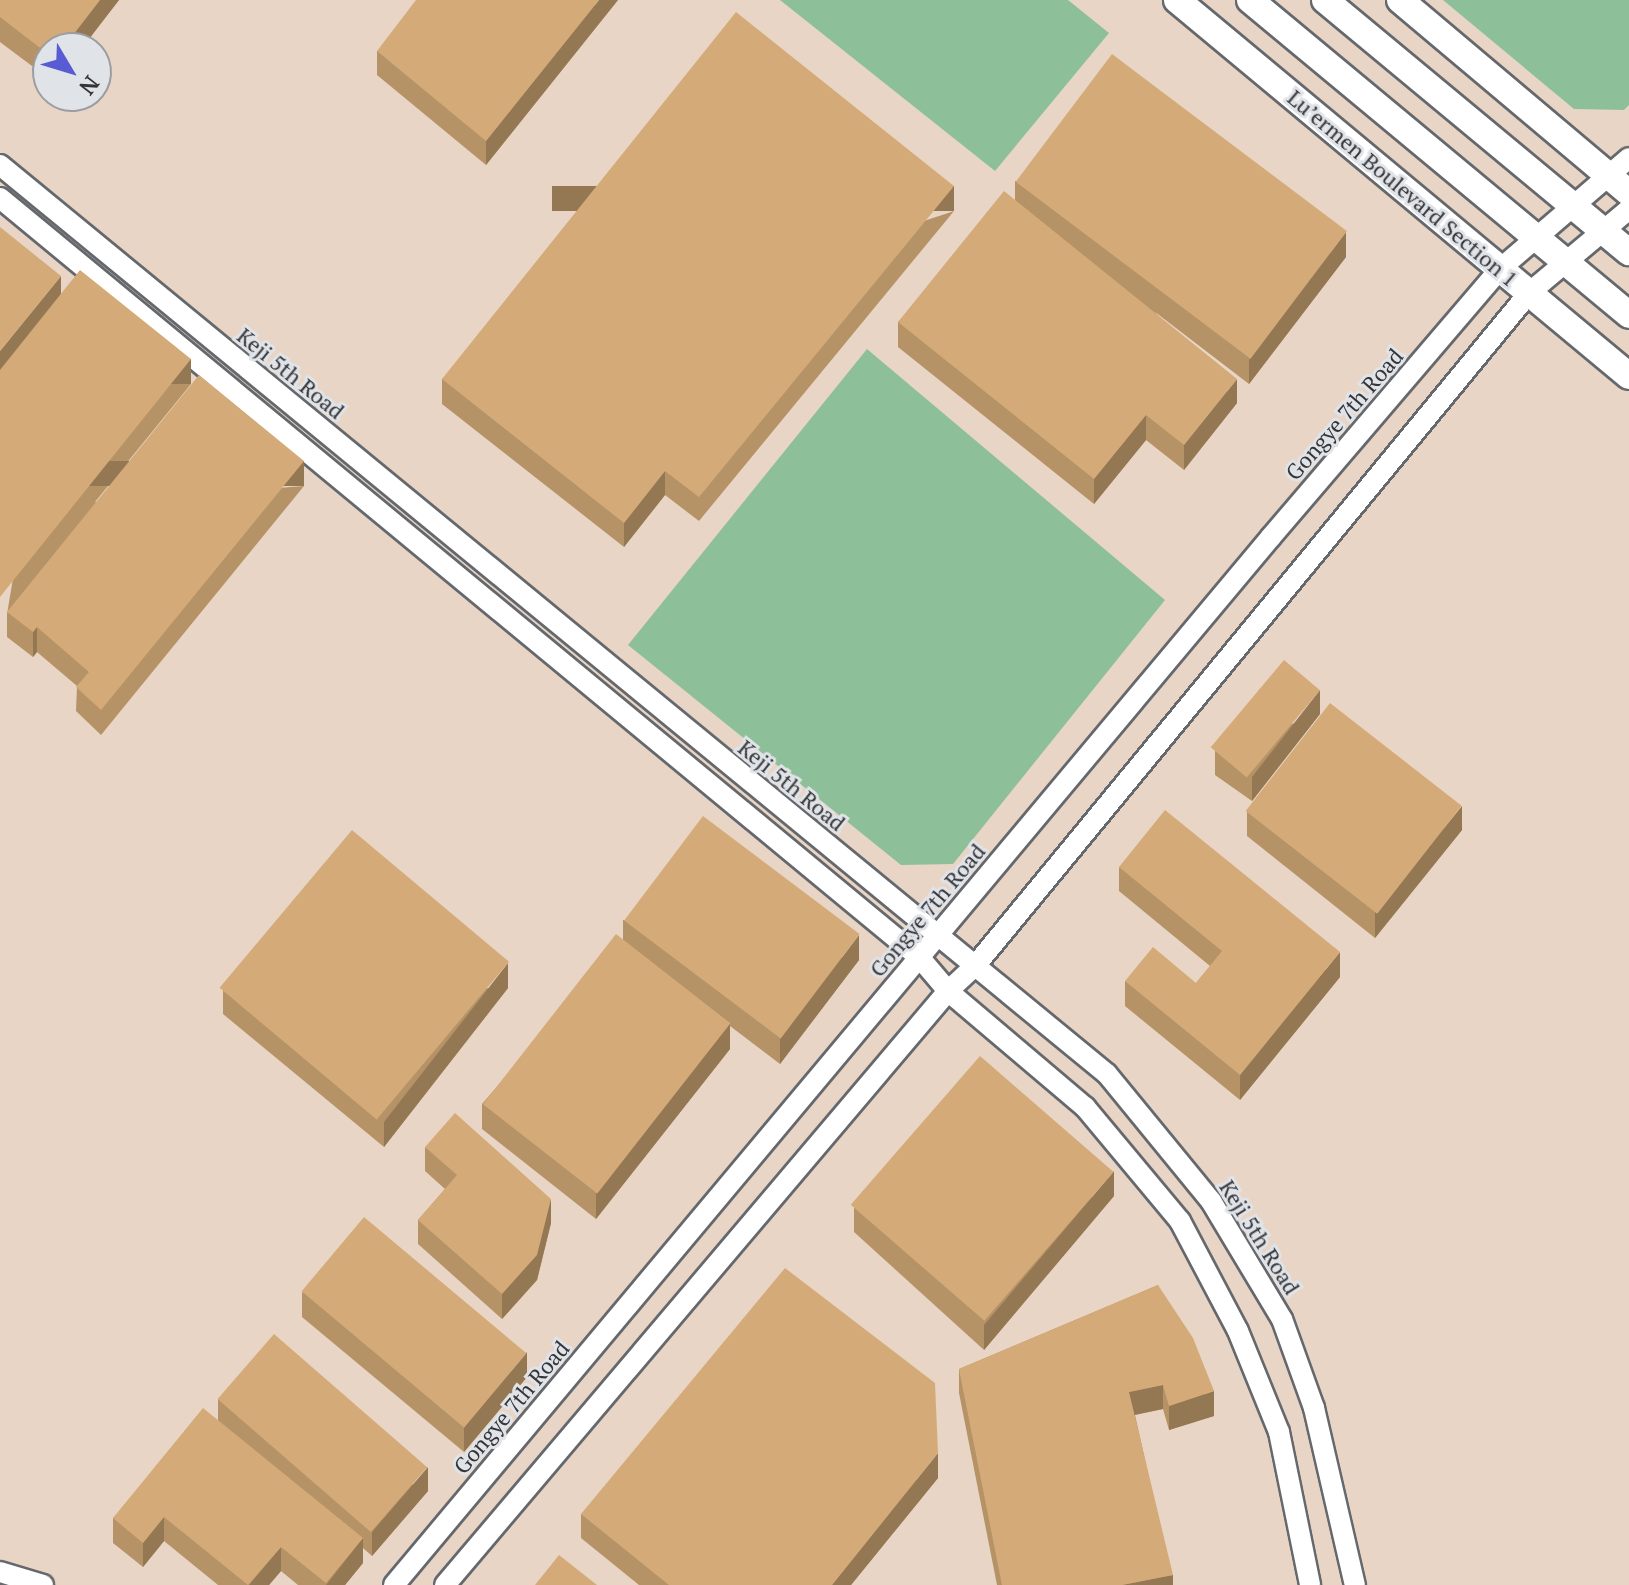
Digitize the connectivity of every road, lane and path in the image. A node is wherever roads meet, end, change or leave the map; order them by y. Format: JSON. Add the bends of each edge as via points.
{"nodes":[{"id":1,"x":1177,"y":0,"type":"edge"},
{"id":2,"x":1250,"y":0,"type":"edge"},
{"id":3,"x":1325,"y":0,"type":"edge"},
{"id":4,"x":1400,"y":0,"type":"edge"},
{"id":5,"x":0,"y":165,"type":"edge"},
{"id":6,"x":1619,"y":166,"type":"edge"},
{"id":7,"x":1629,"y":193,"type":"edge"},
{"id":8,"x":0,"y":198,"type":"edge"},
{"id":9,"x":1572,"y":204,"type":"junction"},
{"id":10,"x":1629,"y":209,"type":"edge"},
{"id":11,"x":1603,"y":230,"type":"junction"},
{"id":12,"x":1534,"y":236,"type":"junction"},
{"id":13,"x":1629,"y":252,"type":"edge"},
{"id":14,"x":1565,"y":263,"type":"junction"},
{"id":15,"x":1500,"y":269,"type":"junction"},
{"id":16,"x":1529,"y":293,"type":"junction"},
{"id":17,"x":1629,"y":315,"type":"edge"},
{"id":18,"x":1629,"y":376,"type":"edge"},
{"id":19,"x":937,"y":935,"type":"junction"},
{"id":20,"x":920,"y":958,"type":"junction"},
{"id":21,"x":975,"y":966,"type":"junction"},
{"id":22,"x":948,"y":991,"type":"junction"},
{"id":23,"x":0,"y":1572,"type":"edge"},
{"id":24,"x":43,"y":1585,"type":"edge"},
{"id":25,"x":394,"y":1585,"type":"edge"},
{"id":26,"x":445,"y":1585,"type":"edge"},
{"id":27,"x":1310,"y":1585,"type":"edge"},
{"id":28,"x":1355,"y":1585,"type":"edge"}],
"edges":[{"from":1,"to":15,"type":"street","name":"Lu’ermen Boulevard Section 1"},
{"from":2,"to":12,"type":"street","name":"Lu’ermen Boulevard Section 1"},
{"from":3,"to":9,"type":"street"},
{"from":4,"to":6,"type":"street"},
{"from":5,"to":19,"type":"street","name":"Keji 5th Road"},
{"from":6,"to":7,"type":"street"},
{"from":6,"to":9,"type":"street","name":"Gongye 7th Road"},
{"from":8,"to":20,"type":"street"},
{"from":9,"to":11,"type":"street"},
{"from":9,"to":12,"type":"street","name":"Gongye 7th Road"},
{"from":10,"to":11,"type":"street"},
{"from":11,"to":13,"type":"street"},
{"from":11,"to":14,"type":"street"},
{"from":12,"to":14,"type":"street","name":"Lu’ermen Boulevard Section 1"},
{"from":12,"to":15,"type":"street","name":"Gongye 7th Road"},
{"from":14,"to":16,"type":"street"},
{"from":14,"to":17,"type":"street","name":"Lu’ermen Boulevard Section 1"},
{"from":15,"to":16,"type":"street","name":"Lu’ermen Boulevard Section 1"},
{"from":15,"to":19,"type":"street","name":"Gongye 7th Road"},
{"from":16,"to":18,"type":"street","name":"Lu’ermen Boulevard Section 1"},
{"from":16,"to":21,"type":"street"},
{"from":19,"to":20,"type":"street","name":"Gongye 7th Road"},
{"from":19,"to":21,"type":"street","name":"Keji 5th Road"},
{"from":20,"to":22,"type":"street"},
{"from":20,"to":25,"type":"street","name":"Gongye 7th Road"},
{"from":21,"to":22,"type":"street"},
{"from":21,"to":28,"type":"street","name":"Keji 5th Road","via":[[1107,1074],[1211,1201],[1282,1319],[1314,1408]]},
{"from":22,"to":26,"type":"street"},
{"from":22,"to":27,"type":"street","via":[[1085,1107],[1180,1221],[1238,1331],[1279,1432]]},
{"from":23,"to":24,"type":"street"}]}
